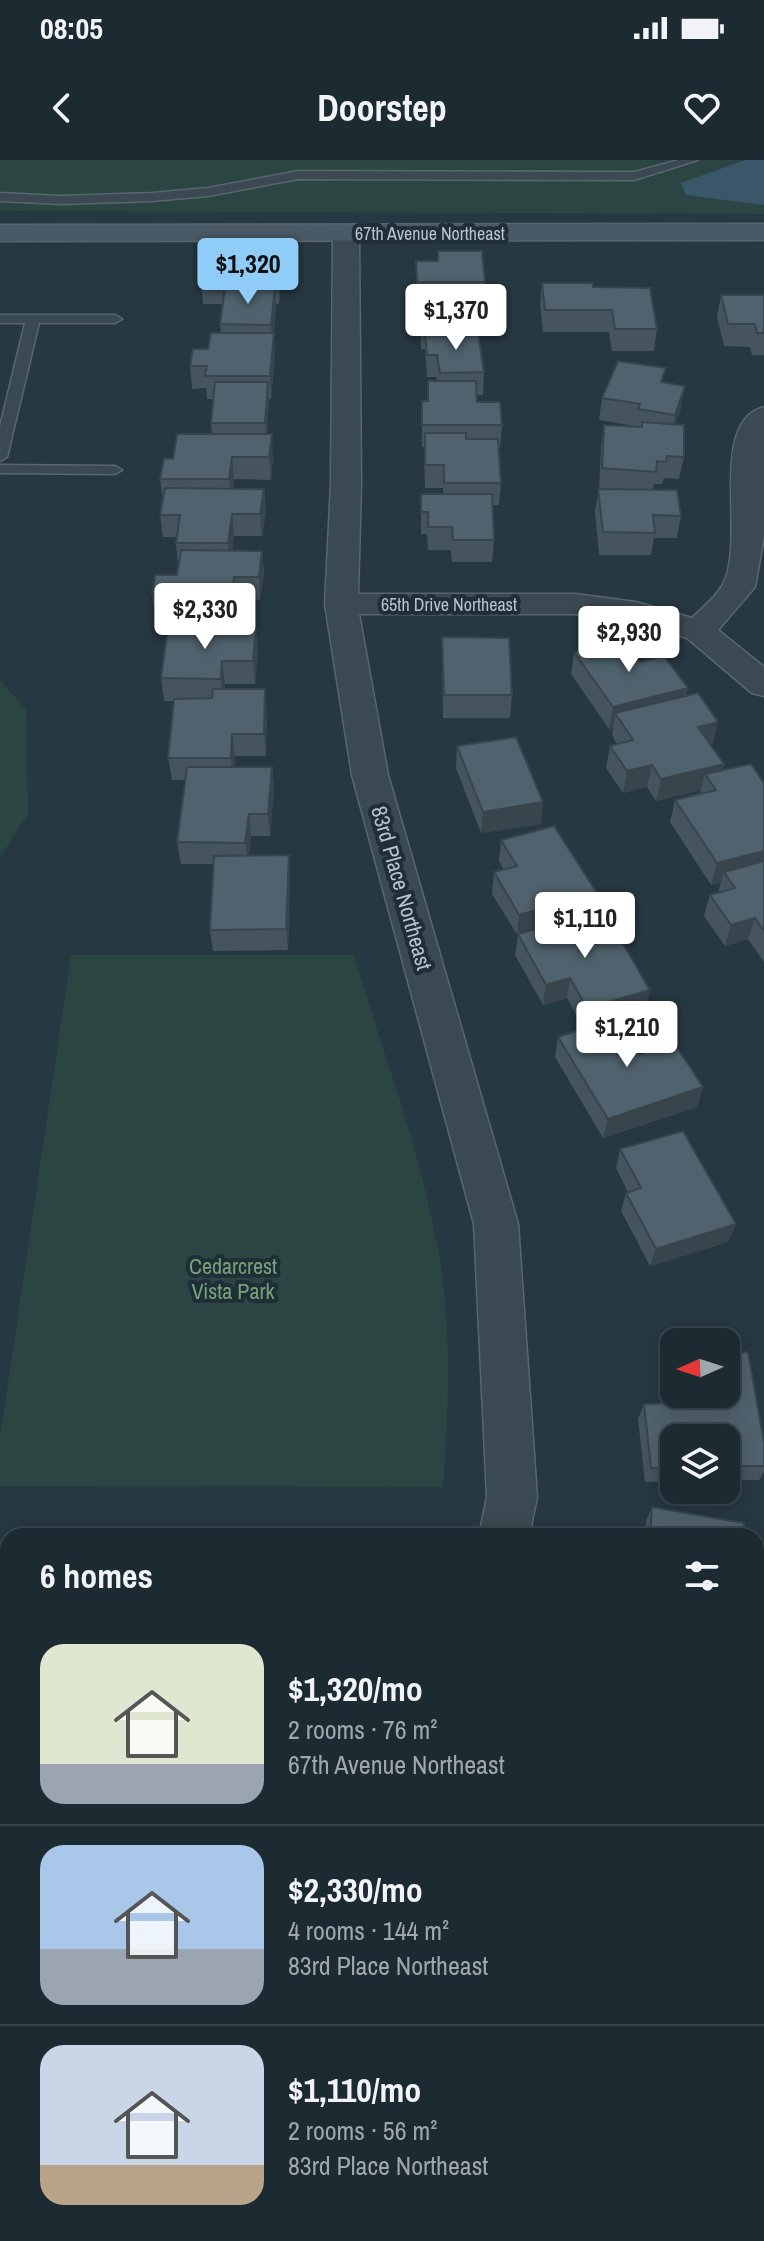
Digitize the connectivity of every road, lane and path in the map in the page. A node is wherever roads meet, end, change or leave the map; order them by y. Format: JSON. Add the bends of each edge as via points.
{"nodes":[{"id":1,"x":692,"y":160,"type":"edge"},
{"id":2,"x":0,"y":197,"type":"edge"},
{"id":3,"x":764,"y":232,"type":"edge"},
{"id":4,"x":0,"y":233,"type":"edge"},
{"id":5,"x":346,"y":233,"type":"junction"},
{"id":6,"x":0,"y":319,"type":"edge"},
{"id":7,"x":33,"y":319,"type":"junction"},
{"id":8,"x":115,"y":319,"type":"dead end"},
{"id":9,"x":764,"y":416,"type":"edge"},
{"id":10,"x":0,"y":457,"type":"edge"},
{"id":11,"x":0,"y":469,"type":"edge"},
{"id":12,"x":115,"y":470,"type":"dead end"},
{"id":13,"x":341,"y":604,"type":"junction"},
{"id":14,"x":699,"y":631,"type":"junction"},
{"id":15,"x":764,"y":685,"type":"edge"},
{"id":16,"x":506,"y":1528,"type":"edge"}],
"edges":[{"from":1,"to":2,"type":"lane","via":[[634,176],[298,175],[152,197]]},
{"from":3,"to":5,"type":"main road","name":"67th Avenue Northeast"},
{"from":4,"to":5,"type":"main road","name":"67th Avenue Northeast"},
{"from":5,"to":13,"type":"street","name":"83rd Place Northeast"},
{"from":6,"to":7,"type":"lane"},
{"from":7,"to":8,"type":"lane"},
{"from":7,"to":10,"type":"lane"},
{"from":9,"to":14,"type":"street","via":[[754,424],[747,449],[748,536],[739,587]]},
{"from":11,"to":12,"type":"lane"},
{"from":13,"to":14,"type":"street","name":"65th Drive Northeast","via":[[575,604],[636,612]]},
{"from":13,"to":16,"type":"street","name":"83rd Place Northeast","via":[[370,775],[496,1224],[512,1497]]},
{"from":14,"to":15,"type":"street"}]}
